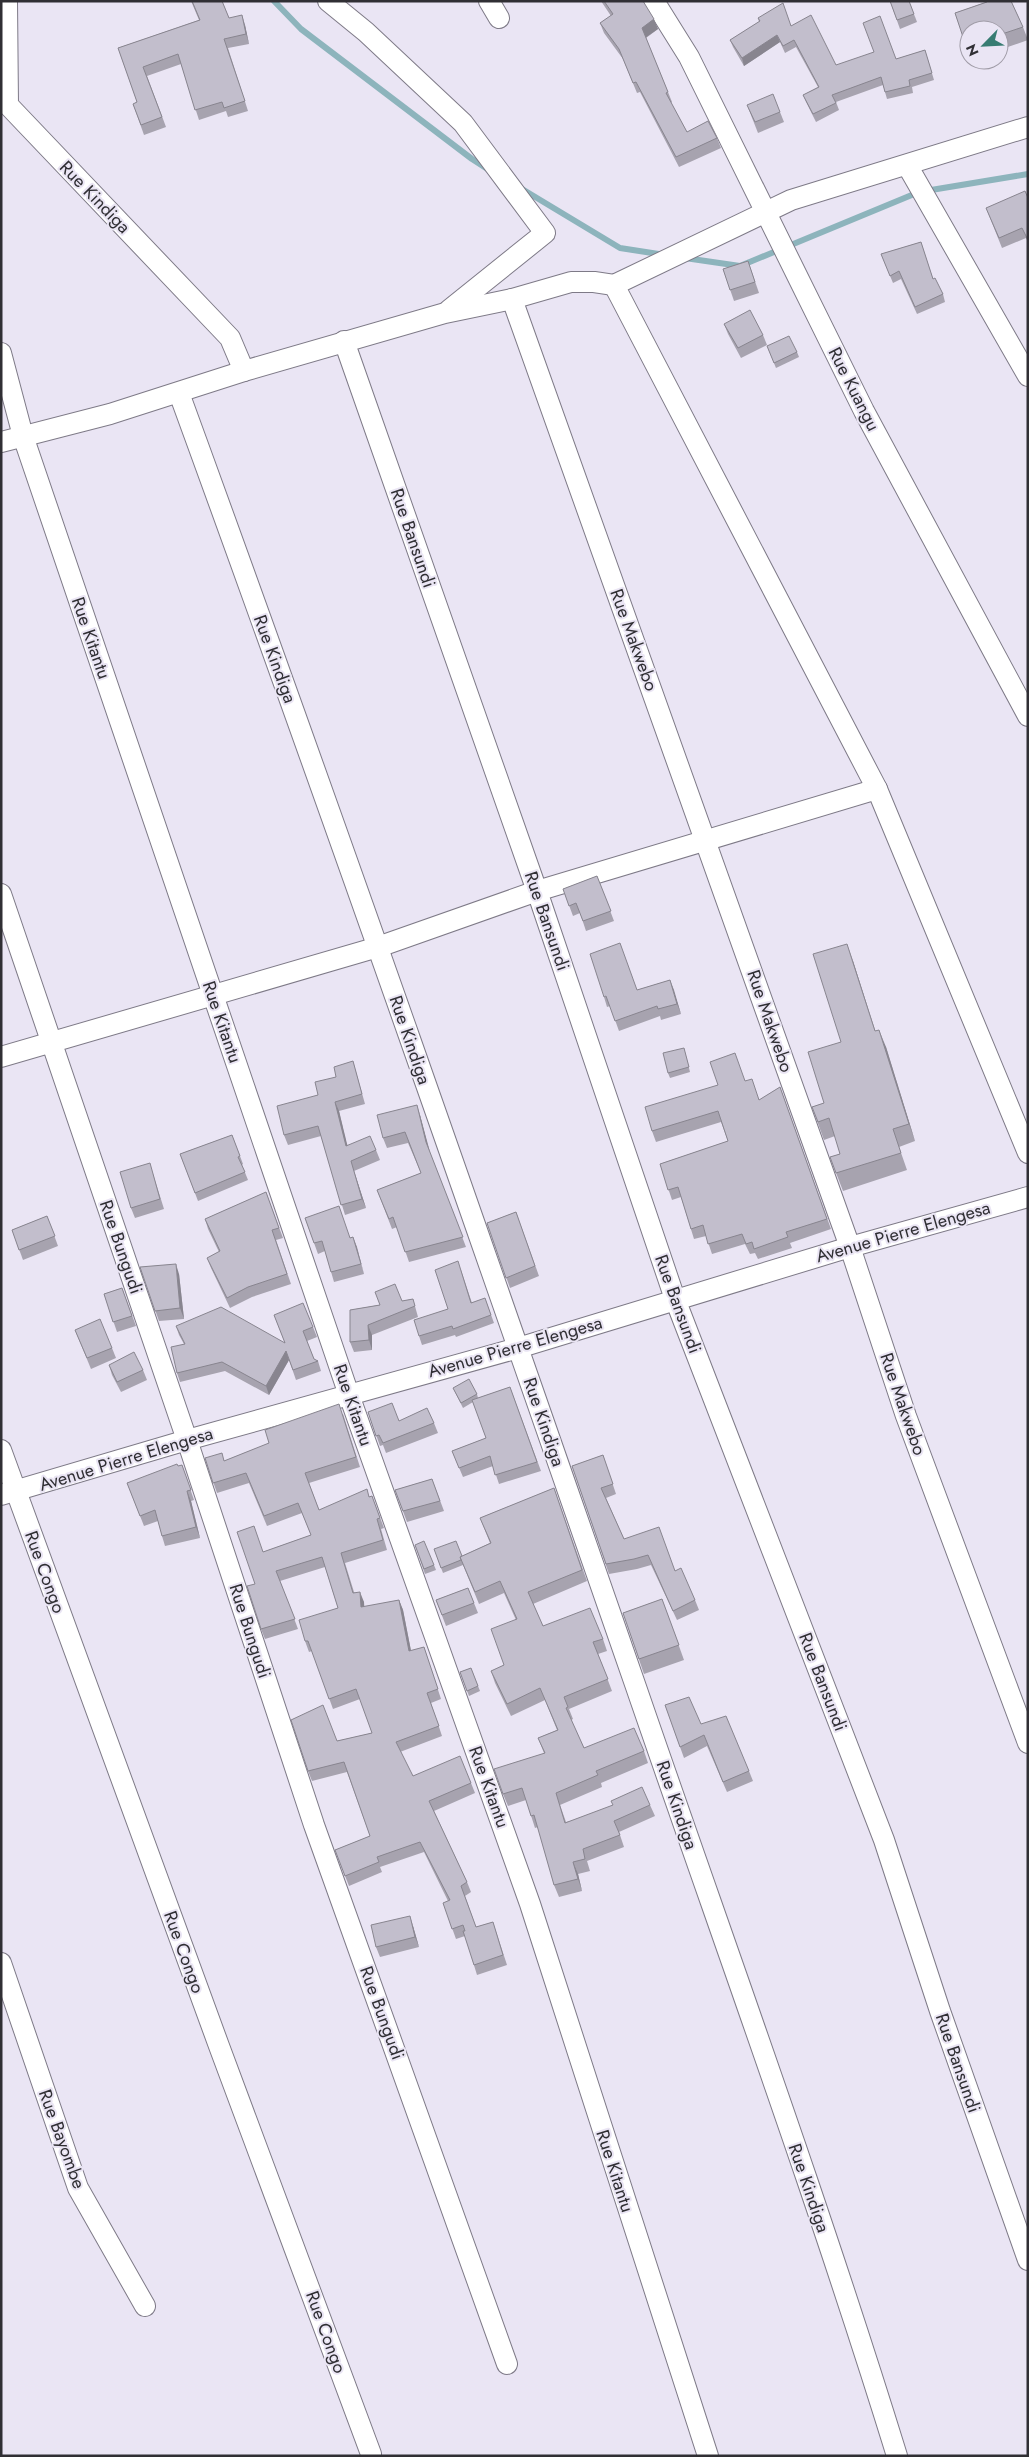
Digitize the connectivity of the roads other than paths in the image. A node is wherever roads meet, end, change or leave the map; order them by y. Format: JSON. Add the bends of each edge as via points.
{"nodes":[{"id":1,"x":7,"y":1,"type":"edge"},
{"id":2,"x":328,"y":1,"type":"edge"},
{"id":3,"x":654,"y":1,"type":"edge"},
{"id":4,"x":1028,"y":127,"type":"edge"},
{"id":5,"x":907,"y":165,"type":"junction"},
{"id":6,"x":767,"y":211,"type":"junction"},
{"id":7,"x":614,"y":285,"type":"junction"},
{"id":8,"x":512,"y":299,"type":"junction"},
{"id":9,"x":445,"y":313,"type":"junction"},
{"id":10,"x":344,"y":342,"type":"junction"},
{"id":11,"x":1,"y":353,"type":"edge"},
{"id":12,"x":244,"y":371,"type":"junction"},
{"id":13,"x":1028,"y":376,"type":"edge"},
{"id":14,"x":179,"y":393,"type":"junction"},
{"id":15,"x":23,"y":436,"type":"junction"},
{"id":16,"x":1,"y":442,"type":"edge"},
{"id":17,"x":1028,"y":716,"type":"edge"},
{"id":18,"x":877,"y":789,"type":"junction"},
{"id":19,"x":706,"y":841,"type":"junction"},
{"id":20,"x":537,"y":891,"type":"junction"},
{"id":21,"x":1,"y":894,"type":"edge"},
{"id":22,"x":378,"y":947,"type":"junction"},
{"id":23,"x":213,"y":996,"type":"junction"},
{"id":24,"x":51,"y":1040,"type":"junction"},
{"id":25,"x":1,"y":1057,"type":"edge"},
{"id":26,"x":1028,"y":1153,"type":"edge"},
{"id":27,"x":1027,"y":1198,"type":"edge"},
{"id":28,"x":850,"y":1247,"type":"junction"},
{"id":29,"x":674,"y":1299,"type":"junction"},
{"id":30,"x":518,"y":1348,"type":"junction"},
{"id":31,"x":350,"y":1394,"type":"junction"},
{"id":32,"x":187,"y":1440,"type":"junction"},
{"id":33,"x":1,"y":1450,"type":"edge"},
{"id":34,"x":8,"y":1493,"type":"edge"},
{"id":35,"x":1028,"y":1743,"type":"edge"},
{"id":36,"x":1,"y":1963,"type":"edge"},
{"id":37,"x":1028,"y":2260,"type":"edge"},
{"id":38,"x":145,"y":2306,"type":"dead end"},
{"id":39,"x":507,"y":2364,"type":"dead end"},
{"id":40,"x":371,"y":2454,"type":"dead end"},
{"id":41,"x":708,"y":2456,"type":"edge"},
{"id":42,"x":897,"y":2456,"type":"edge"}],
"edges":[{"from":1,"to":12,"type":"street","name":"Rue Kindiga","via":[[8,105],[230,338]]},
{"from":2,"to":9,"type":"street","via":[[463,123],[545,233]]},
{"from":3,"to":6,"type":"street","name":"Rue Kuangu","via":[[689,57]]},
{"from":4,"to":5,"type":"street"},
{"from":5,"to":6,"type":"street","via":[[791,200]]},
{"from":5,"to":13,"type":"street"},
{"from":6,"to":7,"type":"street"},
{"from":6,"to":17,"type":"street","name":"Rue Kuangu","via":[[864,410]]},
{"from":7,"to":8,"type":"street","via":[[571,282]]},
{"from":7,"to":18,"type":"street"},
{"from":8,"to":9,"type":"street"},
{"from":8,"to":19,"type":"street","name":"Rue Makwebo"},
{"from":9,"to":10,"type":"street"},
{"from":10,"to":12,"type":"street"},
{"from":10,"to":20,"type":"street","name":"Rue Bansundi"},
{"from":11,"to":15,"type":"street","name":"Rue Kitantu"},
{"from":12,"to":14,"type":"street"},
{"from":14,"to":15,"type":"street"},
{"from":14,"to":22,"type":"street","name":"Rue Kindiga"},
{"from":15,"to":16,"type":"street"},
{"from":15,"to":23,"type":"street","name":"Rue Kitantu"},
{"from":18,"to":19,"type":"street"},
{"from":18,"to":26,"type":"street"},
{"from":19,"to":20,"type":"street"},
{"from":19,"to":28,"type":"street","name":"Rue Makwebo"},
{"from":20,"to":22,"type":"street"},
{"from":20,"to":29,"type":"street","name":"Rue Bansundi"},
{"from":21,"to":24,"type":"street","name":"Rue Bungudi"},
{"from":22,"to":23,"type":"street"},
{"from":22,"to":30,"type":"street","name":"Rue Kindiga"},
{"from":23,"to":24,"type":"street"},
{"from":23,"to":31,"type":"street","name":"Rue Kitantu"},
{"from":24,"to":25,"type":"street"},
{"from":24,"to":32,"type":"street","name":"Rue Bungudi"},
{"from":27,"to":28,"type":"street","name":"Avenue Pierre Elengesa"},
{"from":28,"to":29,"type":"street","name":"Avenue Pierre Elengesa"},
{"from":28,"to":35,"type":"street","name":"Rue Makwebo","via":[[906,1416]]},
{"from":29,"to":30,"type":"street","name":"Avenue Pierre Elengesa"},
{"from":29,"to":37,"type":"street","name":"Rue Bansundi","via":[[884,1840]]},
{"from":30,"to":31,"type":"street","name":"Avenue Pierre Elengesa"},
{"from":30,"to":42,"type":"street","name":"Rue Kindiga","via":[[864,2348]]},
{"from":31,"to":32,"type":"street","name":"Avenue Pierre Elengesa"},
{"from":31,"to":41,"type":"street","name":"Rue Kitantu","via":[[530,1904]]},
{"from":32,"to":34,"type":"street","name":"Avenue Pierre Elengesa"},
{"from":32,"to":39,"type":"street","name":"Rue Bungudi","via":[[314,1826]]},
{"from":33,"to":34,"type":"street","name":"Rue Congo"},
{"from":34,"to":40,"type":"street","name":"Rue Congo"},
{"from":36,"to":38,"type":"street","name":"Rue Bayombe","via":[[78,2188]]}]}
